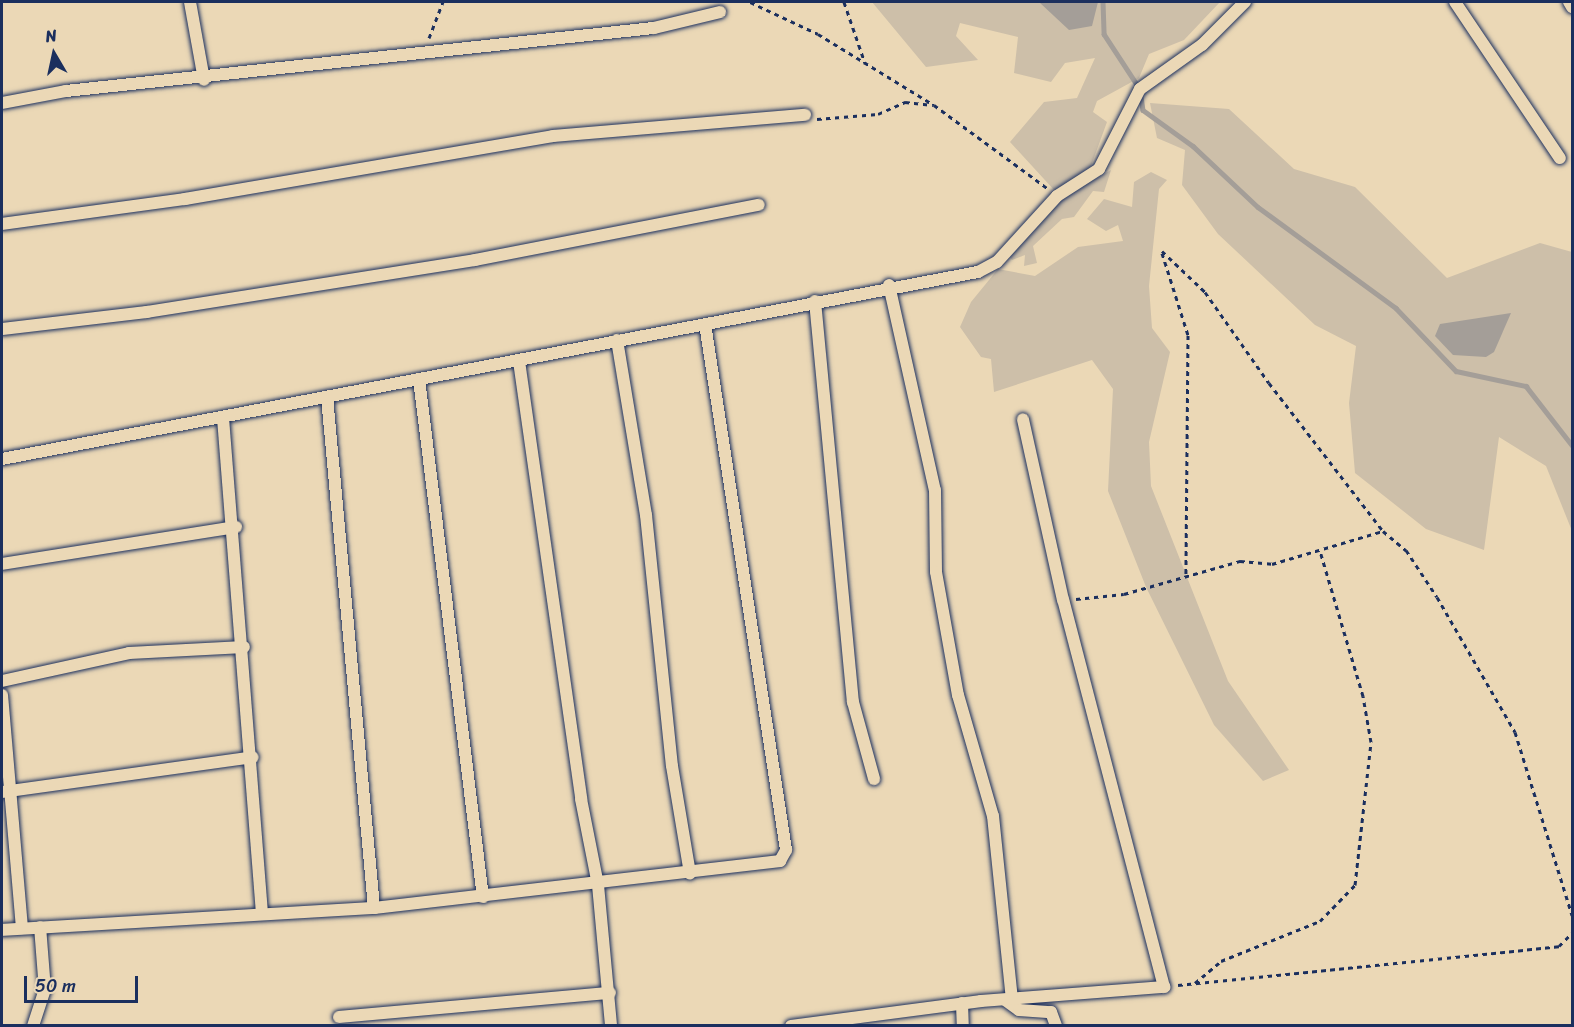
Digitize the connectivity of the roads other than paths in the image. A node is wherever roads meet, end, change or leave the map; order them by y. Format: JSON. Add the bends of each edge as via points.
{"nodes":[{"id":1,"x":190,"y":2,"type":"edge"},
{"id":2,"x":1245,"y":2,"type":"edge"},
{"id":3,"x":1455,"y":2,"type":"edge"},
{"id":4,"x":1569,"y":2,"type":"edge"},
{"id":5,"x":1572,"y":7,"type":"edge"},
{"id":6,"x":720,"y":12,"type":"dead end"},
{"id":7,"x":204,"y":80,"type":"junction"},
{"id":8,"x":2,"y":103,"type":"edge"},
{"id":9,"x":805,"y":115,"type":"road end"},
{"id":10,"x":1560,"y":158,"type":"dead end"},
{"id":11,"x":759,"y":205,"type":"dead end"},
{"id":12,"x":2,"y":224,"type":"edge"},
{"id":13,"x":889,"y":285,"type":"junction"},
{"id":14,"x":815,"y":301,"type":"junction"},
{"id":15,"x":705,"y":324,"type":"junction"},
{"id":16,"x":2,"y":329,"type":"edge"},
{"id":17,"x":617,"y":340,"type":"junction"},
{"id":18,"x":519,"y":361,"type":"junction"},
{"id":19,"x":419,"y":379,"type":"junction"},
{"id":20,"x":327,"y":397,"type":"junction"},
{"id":21,"x":223,"y":418,"type":"junction"},
{"id":22,"x":1023,"y":418,"type":"dead end"},
{"id":23,"x":2,"y":459,"type":"edge"},
{"id":24,"x":236,"y":527,"type":"junction"},
{"id":25,"x":2,"y":564,"type":"edge"},
{"id":26,"x":244,"y":647,"type":"junction"},
{"id":27,"x":2,"y":681,"type":"edge"},
{"id":28,"x":2,"y":694,"type":"edge"},
{"id":29,"x":253,"y":757,"type":"junction"},
{"id":30,"x":874,"y":779,"type":"dead end"},
{"id":31,"x":7,"y":791,"type":"edge"},
{"id":32,"x":690,"y":873,"type":"junction"},
{"id":33,"x":598,"y":885,"type":"junction"},
{"id":34,"x":483,"y":897,"type":"junction"},
{"id":35,"x":374,"y":908,"type":"junction"},
{"id":36,"x":262,"y":913,"type":"junction"},
{"id":37,"x":40,"y":927,"type":"junction"},
{"id":38,"x":22,"y":928,"type":"junction"},
{"id":39,"x":2,"y":930,"type":"edge"},
{"id":40,"x":610,"y":993,"type":"junction"},
{"id":41,"x":1009,"y":1000,"type":"junction"},
{"id":42,"x":962,"y":1004,"type":"junction"},
{"id":43,"x":339,"y":1017,"type":"dead end"},
{"id":44,"x":873,"y":1020,"type":"edge"},
{"id":45,"x":33,"y":1026,"type":"edge"},
{"id":46,"x":611,"y":1026,"type":"edge"},
{"id":47,"x":791,"y":1026,"type":"edge"},
{"id":48,"x":963,"y":1026,"type":"edge"},
{"id":49,"x":1056,"y":1026,"type":"edge"}],
"edges":[{"from":1,"to":7,"type":"street"},
{"from":2,"to":13,"type":"street","via":[[1202,45],[1140,89],[1104,163],[1057,196],[988,268]]},
{"from":3,"to":10,"type":"street"},
{"from":4,"to":5,"type":"street"},
{"from":6,"to":7,"type":"street","via":[[654,28]]},
{"from":7,"to":8,"type":"street","via":[[66,91]]},
{"from":9,"to":12,"type":"street","via":[[553,136],[185,199]]},
{"from":11,"to":16,"type":"street","via":[[408,271],[147,312]]},
{"from":13,"to":14,"type":"street"},
{"from":13,"to":41,"type":"street","via":[[935,490],[936,572],[958,695],[993,816]]},
{"from":14,"to":15,"type":"street"},
{"from":14,"to":30,"type":"street","via":[[853,702]]},
{"from":15,"to":17,"type":"street"},
{"from":15,"to":32,"type":"street","via":[[786,850],[780,861]]},
{"from":17,"to":18,"type":"street"},
{"from":17,"to":32,"type":"street","via":[[646,515],[672,766]]},
{"from":18,"to":19,"type":"street"},
{"from":18,"to":33,"type":"street","via":[[581,799]]},
{"from":19,"to":20,"type":"street"},
{"from":19,"to":34,"type":"street"},
{"from":20,"to":21,"type":"street"},
{"from":20,"to":35,"type":"street"},
{"from":21,"to":23,"type":"street"},
{"from":21,"to":24,"type":"street"},
{"from":22,"to":41,"type":"street","via":[[1063,600],[1164,987]]},
{"from":24,"to":25,"type":"street"},
{"from":24,"to":26,"type":"street"},
{"from":26,"to":27,"type":"street","via":[[129,653]]},
{"from":26,"to":29,"type":"street"},
{"from":28,"to":31,"type":"street"},
{"from":29,"to":31,"type":"street"},
{"from":29,"to":36,"type":"street"},
{"from":31,"to":38,"type":"street"},
{"from":32,"to":33,"type":"street"},
{"from":33,"to":34,"type":"street"},
{"from":33,"to":40,"type":"street"},
{"from":34,"to":35,"type":"street"},
{"from":35,"to":36,"type":"street"},
{"from":36,"to":37,"type":"street"},
{"from":37,"to":38,"type":"street"},
{"from":37,"to":45,"type":"street","via":[[45,990]]},
{"from":38,"to":39,"type":"street"},
{"from":40,"to":43,"type":"street"},
{"from":40,"to":46,"type":"street"},
{"from":41,"to":42,"type":"street"},
{"from":41,"to":49,"type":"street","via":[[1019,1010],[1051,1012]]},
{"from":42,"to":44,"type":"street"},
{"from":42,"to":48,"type":"street"},
{"from":44,"to":47,"type":"street"}]}
